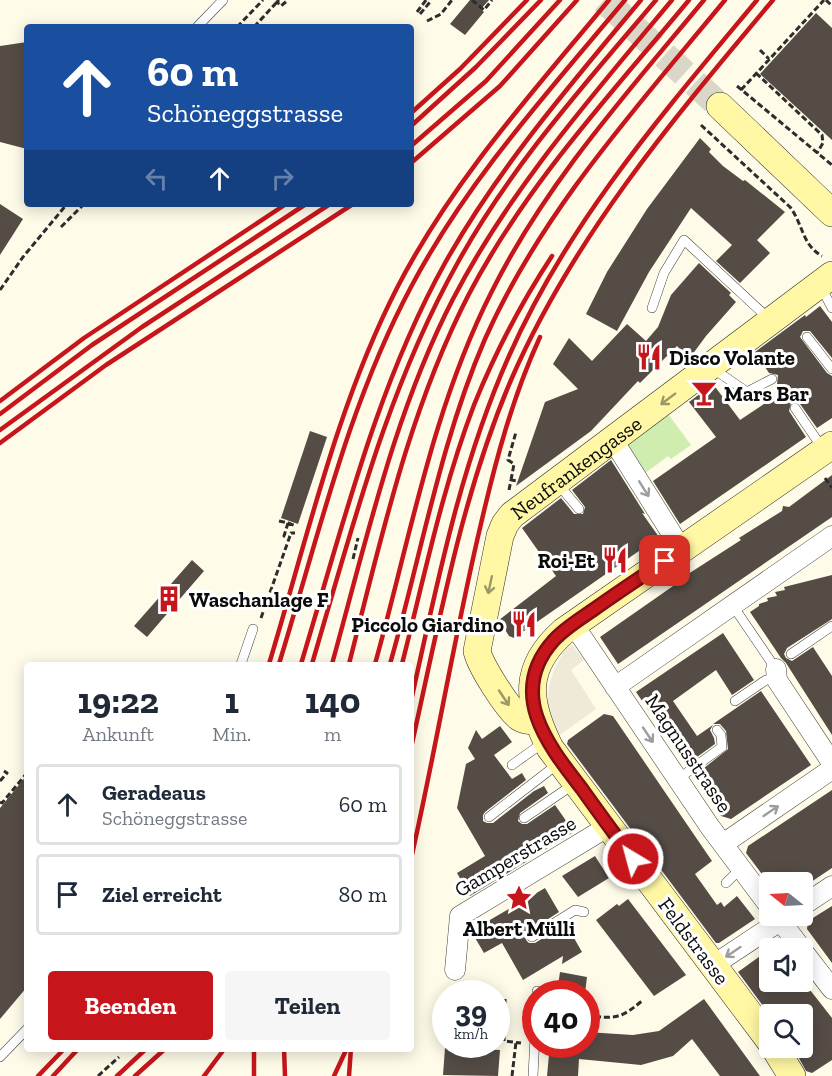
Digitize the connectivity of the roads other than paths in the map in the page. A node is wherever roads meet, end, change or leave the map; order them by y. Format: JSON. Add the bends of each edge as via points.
{"nodes":[{"id":1,"x":223,"y":0,"type":"edge"},
{"id":2,"x":200,"y":24,"type":"edge"},
{"id":3,"x":728,"y":96,"type":"tunnel mouth"},
{"id":4,"x":832,"y":213,"type":"edge"},
{"id":5,"x":827,"y":281,"type":"edge"},
{"id":6,"x":652,"y":308,"type":"dead end"},
{"id":7,"x":772,"y":322,"type":"junction"},
{"id":8,"x":807,"y":337,"type":"dead end"},
{"id":9,"x":715,"y":364,"type":"junction"},
{"id":10,"x":832,"y":369,"type":"edge"},
{"id":11,"x":772,"y":379,"type":"dead end"},
{"id":12,"x":795,"y":408,"type":"dead end"},
{"id":13,"x":612,"y":440,"type":"junction"},
{"id":14,"x":827,"y":457,"type":"edge"},
{"id":15,"x":557,"y":482,"type":"junction"},
{"id":16,"x":579,"y":509,"type":"dead end"},
{"id":17,"x":832,"y":536,"type":"edge"},
{"id":18,"x":682,"y":550,"type":"junction"},
{"id":19,"x":733,"y":606,"type":"junction"},
{"id":20,"x":573,"y":624,"type":"junction"},
{"id":21,"x":832,"y":626,"type":"edge"},
{"id":22,"x":253,"y":629,"type":"road end"},
{"id":23,"x":791,"y":654,"type":"dead end"},
{"id":24,"x":242,"y":662,"type":"edge"},
{"id":25,"x":777,"y":668,"type":"junction"},
{"id":26,"x":615,"y":687,"type":"junction"},
{"id":27,"x":735,"y":701,"type":"dead end"},
{"id":28,"x":717,"y":729,"type":"dead end"},
{"id":29,"x":555,"y":751,"type":"junction"},
{"id":30,"x":832,"y":763,"type":"edge"},
{"id":31,"x":512,"y":765,"type":"dead end"},
{"id":32,"x":832,"y":769,"type":"edge"},
{"id":33,"x":678,"y":779,"type":"junction"},
{"id":34,"x":489,"y":817,"type":"dead end"},
{"id":35,"x":524,"y":818,"type":"dead end"},
{"id":36,"x":609,"y":826,"type":"junction"},
{"id":37,"x":723,"y":844,"type":"junction"},
{"id":38,"x":741,"y":868,"type":"junction"},
{"id":39,"x":726,"y":883,"type":"dead end"},
{"id":40,"x":832,"y":886,"type":"edge"},
{"id":41,"x":759,"y":890,"type":"edge"},
{"id":42,"x":813,"y":899,"type":"edge"},
{"id":43,"x":584,"y":912,"type":"dead end"},
{"id":44,"x":764,"y":926,"type":"edge"},
{"id":45,"x":532,"y":937,"type":"dead end"},
{"id":46,"x":813,"y":964,"type":"edge"},
{"id":47,"x":712,"y":966,"type":"junction"},
{"id":48,"x":455,"y":970,"type":"dead end"},
{"id":49,"x":832,"y":989,"type":"edge"},
{"id":50,"x":759,"y":1027,"type":"edge"},
{"id":51,"x":24,"y":1032,"type":"edge"},
{"id":52,"x":0,"y":1057,"type":"edge"},
{"id":53,"x":533,"y":1058,"type":"edge"},
{"id":54,"x":781,"y":1058,"type":"edge"},
{"id":55,"x":532,"y":1076,"type":"edge"},
{"id":56,"x":792,"y":1076,"type":"edge"}],
"edges":[{"from":1,"to":2,"type":"lane"},
{"from":3,"to":4,"type":"street"},
{"from":5,"to":7,"type":"street","name":"Neufrankengasse"},
{"from":6,"to":7,"type":"lane","via":[[664,273],[684,240]]},
{"from":7,"to":9,"type":"street","name":"Neufrankengasse"},
{"from":8,"to":10,"type":"lane"},
{"from":9,"to":11,"type":"lane","via":[[718,372],[747,392]]},
{"from":9,"to":13,"type":"street","name":"Neufrankengasse","one_way":true},
{"from":12,"to":14,"type":"lane"},
{"from":13,"to":15,"type":"street","name":"Neufrankengasse"},
{"from":13,"to":18,"type":"street","one_way":true},
{"from":14,"to":18,"type":"street"},
{"from":15,"to":16,"type":"lane"},
{"from":15,"to":29,"type":"street","name":"Neufrankengasse","one_way":true,"via":[[512,515],[503,528],[477,648],[484,668],[514,712]]},
{"from":17,"to":19,"type":"street"},
{"from":18,"to":20,"type":"street"},
{"from":19,"to":25,"type":"lane"},
{"from":19,"to":26,"type":"street"},
{"from":20,"to":26,"type":"street","name":"Magnusstrasse"},
{"from":20,"to":29,"type":"street","via":[[548,647],[534,678],[532,701]]},
{"from":21,"to":23,"type":"lane"},
{"from":22,"to":24,"type":"lane"},
{"from":25,"to":27,"type":"lane"},
{"from":25,"to":30,"type":"street"},
{"from":26,"to":33,"type":"street","name":"Magnusstrasse","one_way":true},
{"from":28,"to":33,"type":"lane","via":[[722,747]]},
{"from":29,"to":31,"type":"lane"},
{"from":29,"to":34,"type":"lane"},
{"from":29,"to":35,"type":"lane"},
{"from":29,"to":36,"type":"street","name":"Feldstrasse"},
{"from":37,"to":32,"type":"street","one_way":true},
{"from":33,"to":37,"type":"street","name":"Magnusstrasse"},
{"from":36,"to":47,"type":"street","name":"Feldstrasse"},
{"from":36,"to":48,"type":"street","name":"Gamperstrasse","via":[[460,916]]},
{"from":37,"to":38,"type":"street","name":"Magnusstrasse"},
{"from":38,"to":39,"type":"lane"},
{"from":38,"to":41,"type":"street","name":"Magnusstrasse"},
{"from":40,"to":42,"type":"street"},
{"from":43,"to":45,"type":"lane","via":[[575,910]]},
{"from":44,"to":47,"type":"street","one_way":true},
{"from":46,"to":49,"type":"street","name":"Magnusstrasse"},
{"from":47,"to":50,"type":"street","name":"Feldstrasse"},
{"from":51,"to":52,"type":"lane"},
{"from":53,"to":55,"type":"lane"},
{"from":54,"to":56,"type":"street"}]}
